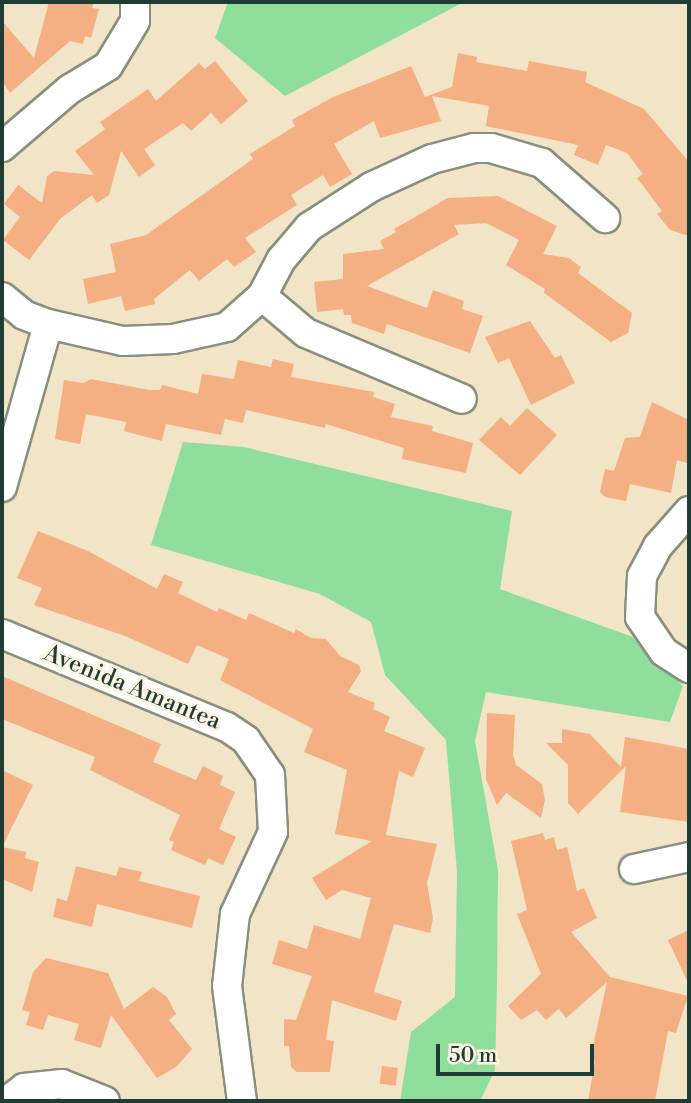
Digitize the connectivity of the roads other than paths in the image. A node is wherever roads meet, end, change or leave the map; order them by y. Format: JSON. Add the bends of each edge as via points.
{"nodes":[{"id":1,"x":135,"y":2,"type":"edge"},
{"id":2,"x":2,"y":146,"type":"edge"},
{"id":3,"x":605,"y":218,"type":"dead end"},
{"id":4,"x":262,"y":296,"type":"junction"},
{"id":5,"x":2,"y":298,"type":"edge"},
{"id":6,"x":48,"y":324,"type":"junction"},
{"id":7,"x":462,"y":399,"type":"dead end"},
{"id":8,"x":2,"y":487,"type":"edge"},
{"id":9,"x":689,"y":511,"type":"edge"},
{"id":10,"x":2,"y":634,"type":"edge"},
{"id":11,"x":689,"y":668,"type":"edge"},
{"id":12,"x":689,"y":857,"type":"edge"},
{"id":13,"x":634,"y":869,"type":"dead end"},
{"id":14,"x":7,"y":1101,"type":"edge"},
{"id":15,"x":105,"y":1101,"type":"edge"},
{"id":16,"x":242,"y":1101,"type":"edge"}],
"edges":[{"from":1,"to":2,"type":"street","via":[[135,21],[108,66],[70,89]]},
{"from":3,"to":4,"type":"street","via":[[542,163],[491,148],[474,148],[432,159],[371,187],[309,227],[281,260]]},
{"from":4,"to":6,"type":"street","via":[[228,327],[173,339],[123,341]]},
{"from":4,"to":7,"type":"street","via":[[306,333]]},
{"from":5,"to":6,"type":"street","via":[[24,315]]},
{"from":6,"to":8,"type":"street"},
{"from":9,"to":11,"type":"street","via":[[658,546],[642,576],[640,617],[664,652]]},
{"from":10,"to":16,"type":"street","name":"Avenida Amantea","via":[[227,727],[246,740],[270,775],[273,832],[235,914],[227,986]]},
{"from":12,"to":13,"type":"street"},
{"from":14,"to":15,"type":"street","via":[[24,1088],[62,1084]]}]}
